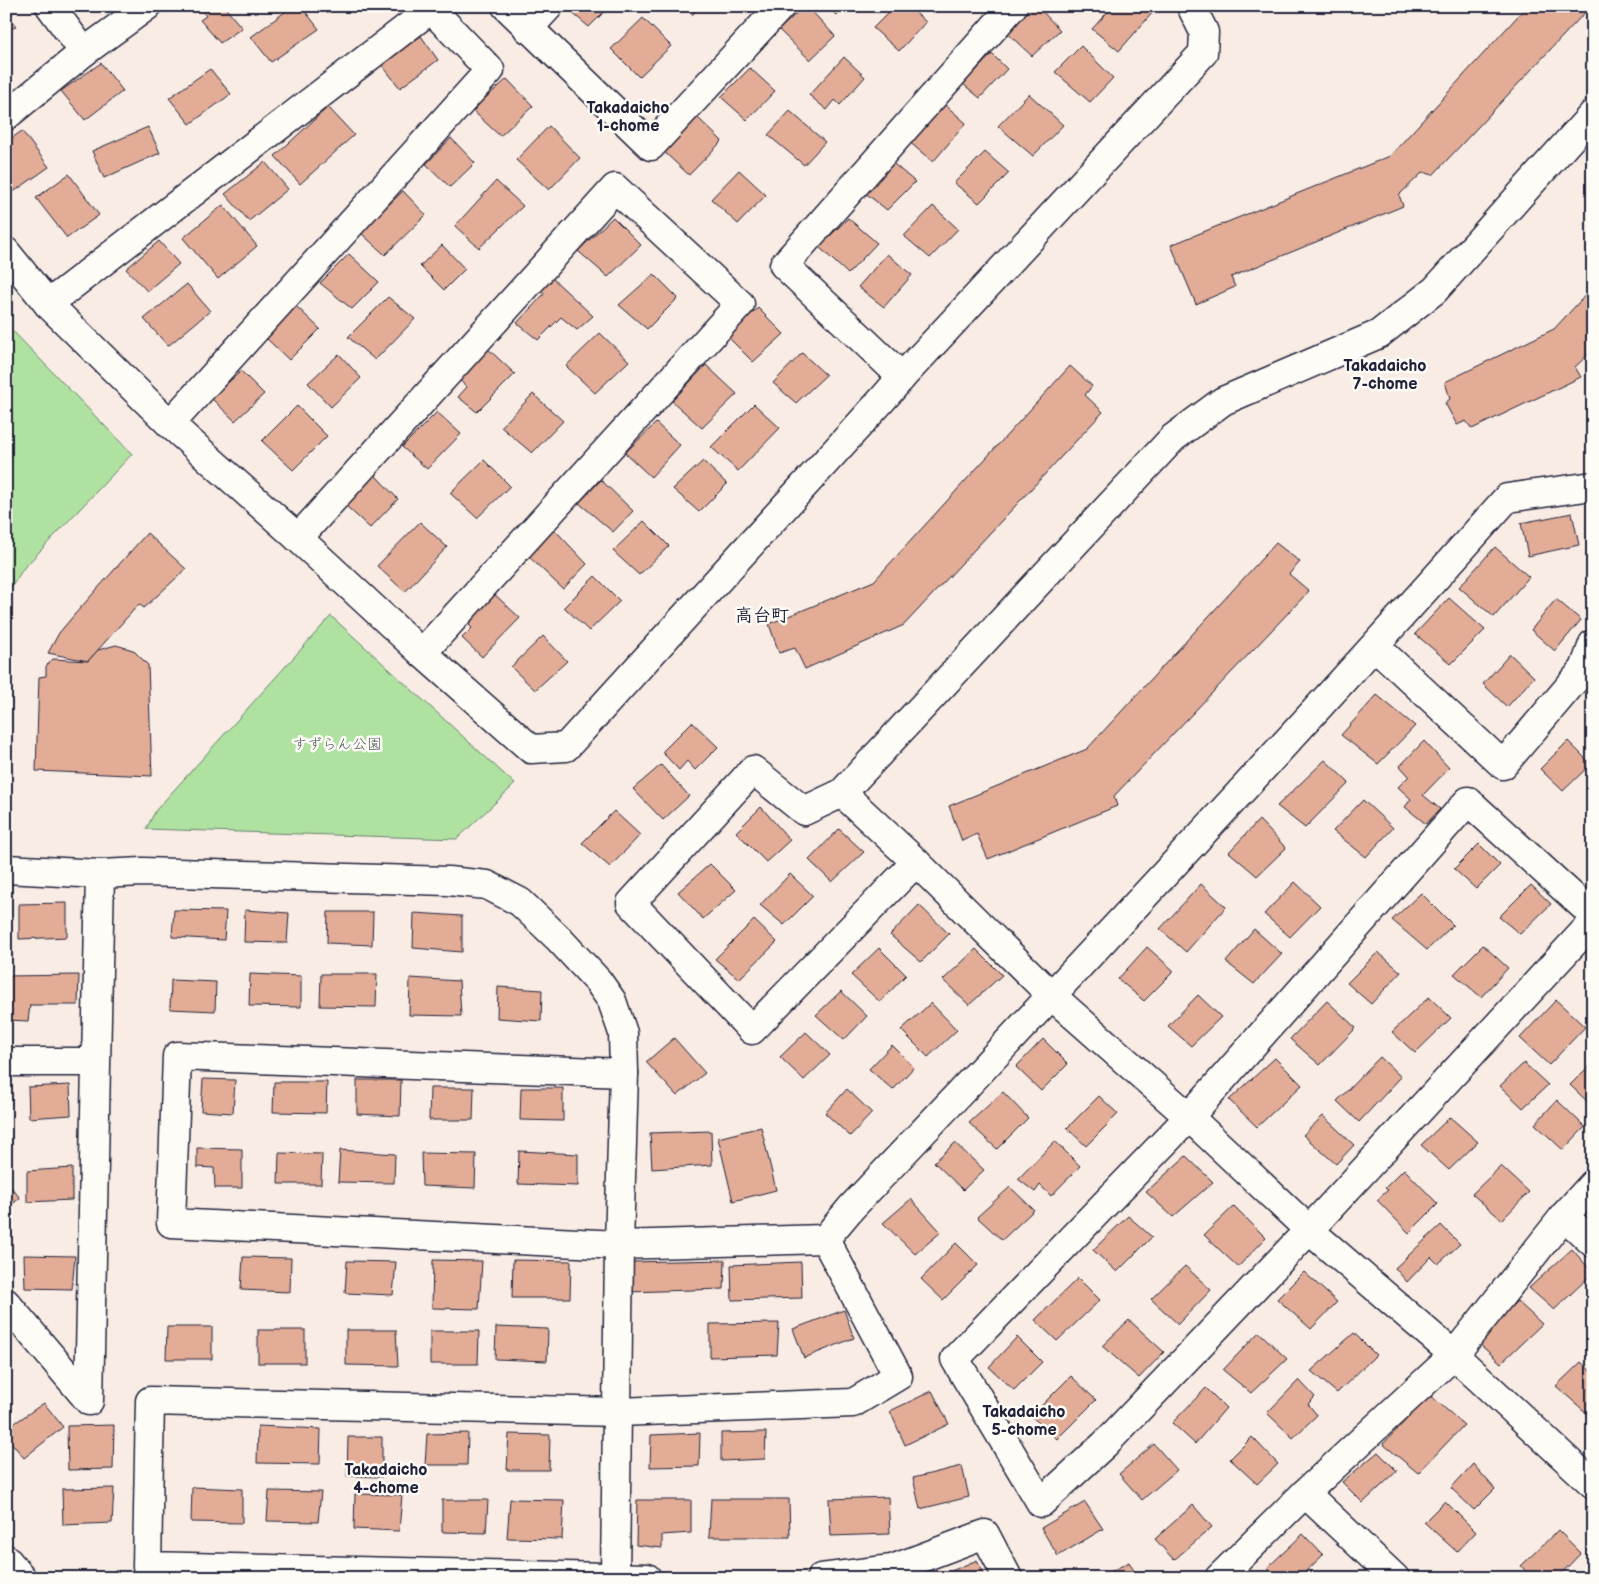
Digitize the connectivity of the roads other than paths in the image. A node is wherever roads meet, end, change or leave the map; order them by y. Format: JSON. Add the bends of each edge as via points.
{"nodes":[{"id":1,"x":50,"y":6,"type":"edge"},
{"id":2,"x":147,"y":6,"type":"edge"},
{"id":3,"x":506,"y":6,"type":"edge"},
{"id":4,"x":549,"y":6,"type":"edge"},
{"id":5,"x":781,"y":6,"type":"edge"},
{"id":6,"x":1013,"y":6,"type":"edge"},
{"id":7,"x":1191,"y":6,"type":"edge"},
{"id":8,"x":528,"y":29,"type":"junction"},
{"id":9,"x":84,"y":52,"type":"junction"},
{"id":10,"x":1593,"y":114,"type":"edge"},
{"id":11,"x":6,"y":116,"type":"edge"},
{"id":12,"x":6,"y":252,"type":"edge"},
{"id":13,"x":48,"y":304,"type":"junction"},
{"id":14,"x":902,"y":377,"type":"junction"},
{"id":15,"x":170,"y":424,"type":"junction"},
{"id":16,"x":1592,"y":493,"type":"edge"},
{"id":17,"x":298,"y":538,"type":"junction"},
{"id":18,"x":1593,"y":644,"type":"edge"},
{"id":19,"x":1375,"y":646,"type":"junction"},
{"id":20,"x":422,"y":653,"type":"junction"},
{"id":21,"x":842,"y":793,"type":"junction"},
{"id":22,"x":916,"y":862,"type":"junction"},
{"id":23,"x":6,"y":869,"type":"edge"},
{"id":24,"x":100,"y":874,"type":"junction"},
{"id":25,"x":1593,"y":915,"type":"edge"},
{"id":26,"x":1593,"y":922,"type":"edge"},
{"id":27,"x":1052,"y":996,"type":"junction"},
{"id":28,"x":6,"y":1062,"type":"edge"},
{"id":29,"x":96,"y":1062,"type":"junction"},
{"id":30,"x":624,"y":1073,"type":"junction"},
{"id":31,"x":1189,"y":1117,"type":"junction"},
{"id":32,"x":1593,"y":1184,"type":"edge"},
{"id":33,"x":1564,"y":1216,"type":"junction"},
{"id":34,"x":1309,"y":1230,"type":"junction"},
{"id":35,"x":825,"y":1239,"type":"junction"},
{"id":36,"x":1593,"y":1242,"type":"edge"},
{"id":37,"x":619,"y":1245,"type":"junction"},
{"id":38,"x":6,"y":1303,"type":"edge"},
{"id":39,"x":1454,"y":1355,"type":"junction"},
{"id":40,"x":618,"y":1412,"type":"junction"},
{"id":41,"x":1593,"y":1484,"type":"edge"},
{"id":42,"x":1305,"y":1493,"type":"junction"},
{"id":43,"x":6,"y":1558,"type":"edge"},
{"id":44,"x":615,"y":1577,"type":"edge"},
{"id":45,"x":22,"y":1578,"type":"edge"},
{"id":46,"x":648,"y":1578,"type":"edge"},
{"id":47,"x":821,"y":1578,"type":"edge"},
{"id":48,"x":1008,"y":1578,"type":"edge"},
{"id":49,"x":1219,"y":1578,"type":"edge"},
{"id":50,"x":1395,"y":1578,"type":"edge"}],
"edges":[{"from":1,"to":9,"type":"street"},
{"from":2,"to":9,"type":"street"},
{"from":3,"to":8,"type":"street"},
{"from":4,"to":8,"type":"street"},
{"from":5,"to":8,"type":"street","via":[[651,146]]},
{"from":6,"to":14,"type":"street","via":[[784,265]]},
{"from":7,"to":14,"type":"street","via":[[1204,32],[1203,53]]},
{"from":9,"to":11,"type":"street"},
{"from":10,"to":21,"type":"street","via":[[1434,290],[1379,334],[1223,401],[1173,438]]},
{"from":12,"to":13,"type":"street"},
{"from":13,"to":15,"type":"street"},
{"from":13,"to":15,"type":"street","via":[[431,9],[490,70]]},
{"from":14,"to":20,"type":"street","via":[[566,748],[531,749]]},
{"from":15,"to":17,"type":"street"},
{"from":16,"to":19,"type":"street","via":[[1507,498]]},
{"from":17,"to":20,"type":"street"},
{"from":17,"to":20,"type":"street","via":[[615,188],[713,278],[740,304]]},
{"from":18,"to":19,"type":"street","via":[[1584,669],[1503,765]]},
{"from":19,"to":27,"type":"street"},
{"from":21,"to":22,"type":"street"},
{"from":21,"to":22,"type":"street","via":[[804,811],[753,770],[631,903],[752,1030]]},
{"from":22,"to":27,"type":"street"},
{"from":23,"to":24,"type":"street"},
{"from":24,"to":29,"type":"street"},
{"from":24,"to":30,"type":"street","via":[[143,872],[448,880],[487,885],[520,902],[598,981],[612,1001],[623,1033]]},
{"from":25,"to":31,"type":"street","via":[[1468,801]]},
{"from":26,"to":34,"type":"street"},
{"from":27,"to":31,"type":"street"},
{"from":27,"to":35,"type":"street"},
{"from":28,"to":29,"type":"street"},
{"from":29,"to":38,"type":"street","via":[[89,1401]]},
{"from":30,"to":37,"type":"street"},
{"from":30,"to":37,"type":"street","via":[[177,1056],[171,1223]]},
{"from":31,"to":34,"type":"street"},
{"from":31,"to":34,"type":"street","via":[[955,1359],[1040,1503],[1105,1444]]},
{"from":32,"to":33,"type":"street"},
{"from":33,"to":36,"type":"street"},
{"from":33,"to":39,"type":"street"},
{"from":34,"to":39,"type":"street"},
{"from":35,"to":37,"type":"street"},
{"from":35,"to":40,"type":"street","via":[[898,1376],[853,1403]]},
{"from":37,"to":40,"type":"street"},
{"from":39,"to":41,"type":"street"},
{"from":39,"to":42,"type":"street"},
{"from":40,"to":44,"type":"street"},
{"from":40,"to":44,"type":"street","via":[[150,1401],[147,1556],[147,1566]]},
{"from":42,"to":49,"type":"street"},
{"from":42,"to":50,"type":"street"},
{"from":43,"to":45,"type":"street"},
{"from":44,"to":46,"type":"street"},
{"from":47,"to":48,"type":"street","via":[[892,1569],[985,1534]]}]}
